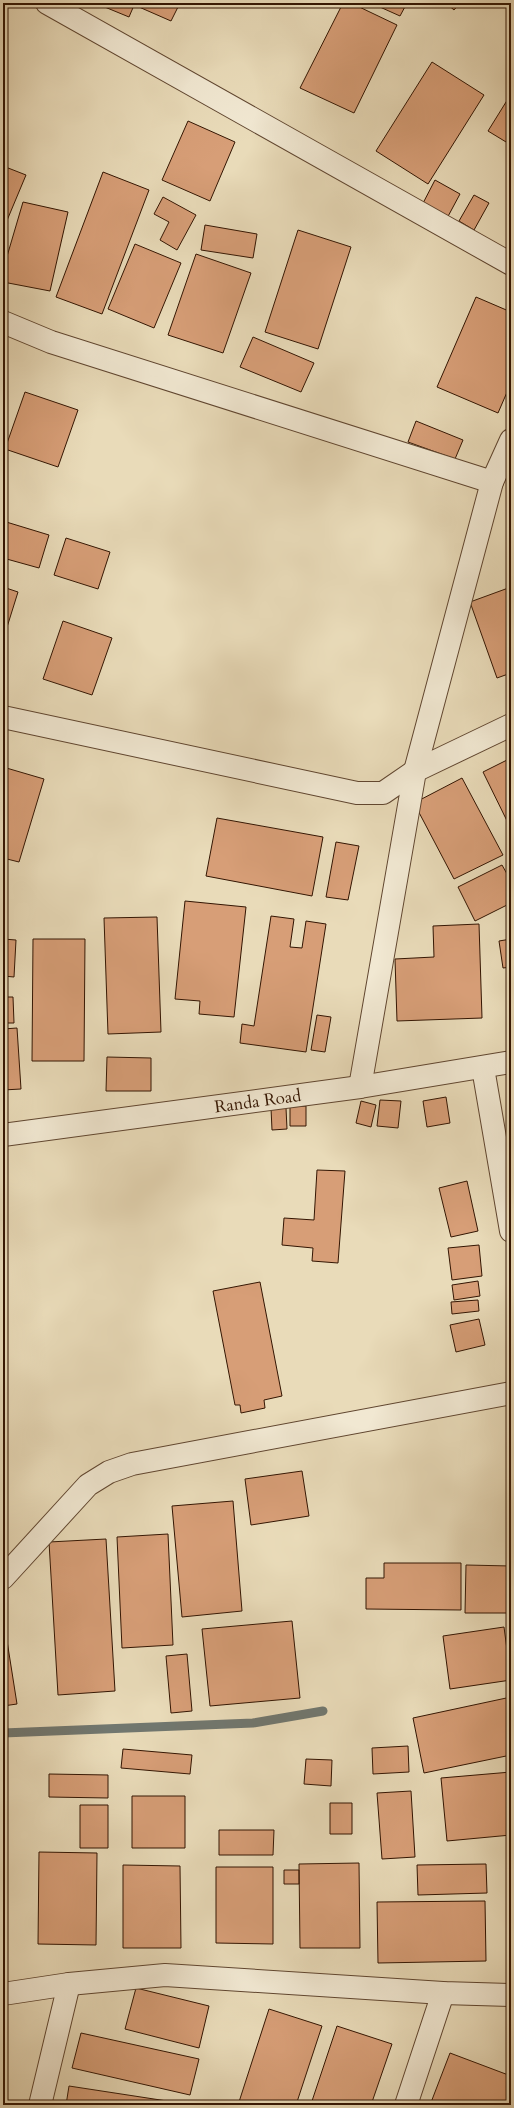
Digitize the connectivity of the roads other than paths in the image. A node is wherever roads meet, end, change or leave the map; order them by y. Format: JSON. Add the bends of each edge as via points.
{"nodes":[{"id":1,"x":48,"y":3,"type":"edge"},
{"id":2,"x":511,"y":264,"type":"edge"},
{"id":3,"x":3,"y":322,"type":"edge"},
{"id":4,"x":511,"y":440,"type":"edge"},
{"id":5,"x":492,"y":482,"type":"junction"},
{"id":6,"x":3,"y":717,"type":"edge"},
{"id":7,"x":511,"y":725,"type":"edge"},
{"id":8,"x":415,"y":771,"type":"junction"},
{"id":9,"x":511,"y":1062,"type":"edge"},
{"id":10,"x":483,"y":1068,"type":"junction"},
{"id":11,"x":360,"y":1087,"type":"junction"},
{"id":12,"x":3,"y":1135,"type":"edge"},
{"id":13,"x":511,"y":1231,"type":"edge"},
{"id":14,"x":511,"y":1393,"type":"edge"},
{"id":15,"x":3,"y":1578,"type":"edge"},
{"id":16,"x":69,"y":1984,"type":"junction"},
{"id":17,"x":443,"y":1993,"type":"junction"},
{"id":18,"x":3,"y":1994,"type":"edge"},
{"id":19,"x":511,"y":1995,"type":"edge"},
{"id":20,"x":40,"y":2105,"type":"edge"},
{"id":21,"x":406,"y":2105,"type":"edge"}],
"edges":[{"from":1,"to":2,"type":"street"},
{"from":3,"to":5,"type":"street","via":[[51,342]]},
{"from":4,"to":5,"type":"street"},
{"from":5,"to":8,"type":"street"},
{"from":6,"to":8,"type":"street","via":[[357,793],[383,793]]},
{"from":7,"to":8,"type":"street"},
{"from":8,"to":11,"type":"street"},
{"from":9,"to":10,"type":"street","name":"Randa Road"},
{"from":10,"to":11,"type":"street","name":"Randa Road"},
{"from":10,"to":13,"type":"street"},
{"from":11,"to":12,"type":"street","name":"Randa Road"},
{"from":14,"to":15,"type":"street","via":[[132,1464],[109,1472],[88,1485]]},
{"from":16,"to":17,"type":"street","via":[[165,1975]]},
{"from":16,"to":18,"type":"street"},
{"from":16,"to":20,"type":"street"},
{"from":17,"to":19,"type":"street"},
{"from":17,"to":21,"type":"street"}]}
